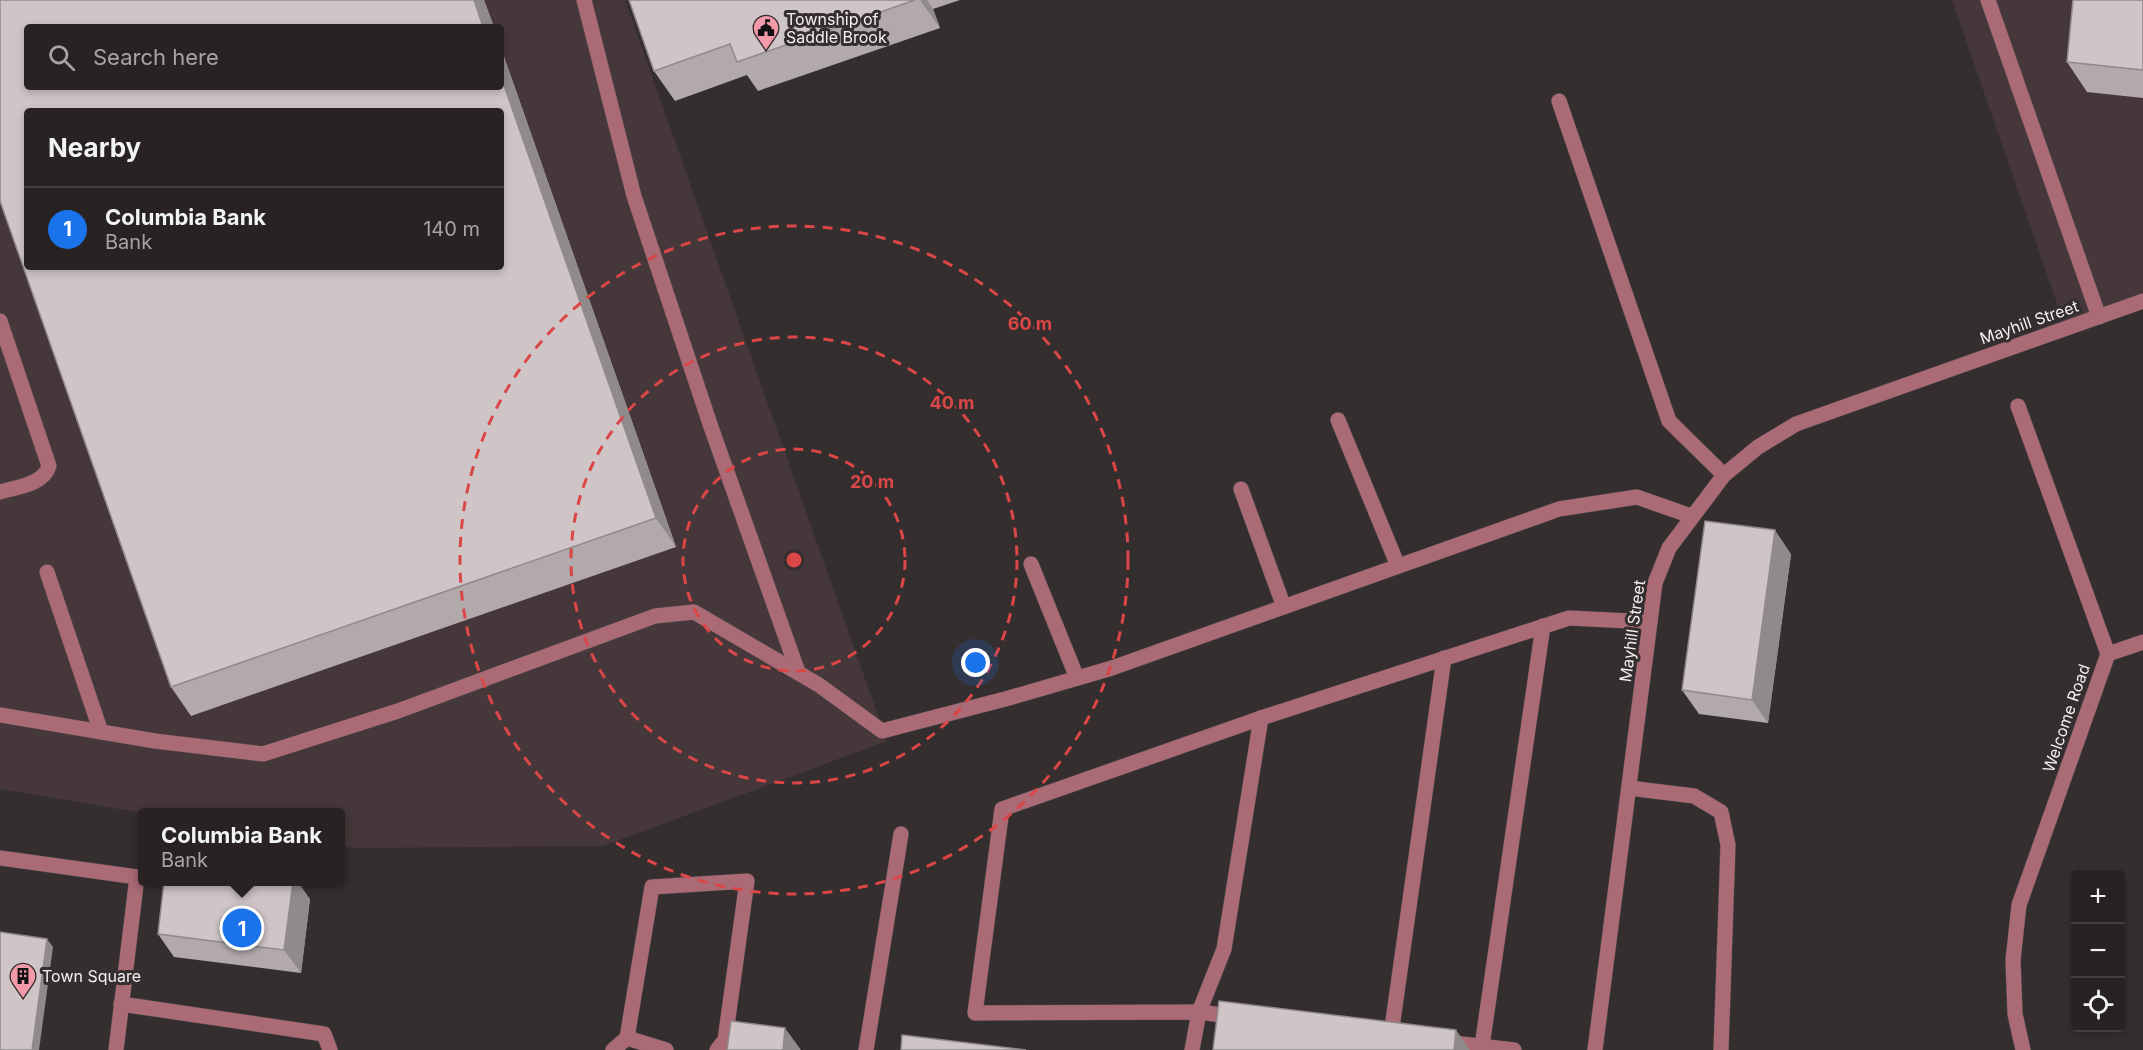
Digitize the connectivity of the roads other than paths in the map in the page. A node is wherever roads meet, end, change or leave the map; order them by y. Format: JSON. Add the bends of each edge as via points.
{"nodes":[{"id":1,"x":584,"y":0,"type":"edge"},
{"id":2,"x":1988,"y":0,"type":"edge"},
{"id":3,"x":1559,"y":101,"type":"dead end"},
{"id":4,"x":2143,"y":301,"type":"edge"},
{"id":5,"x":2099,"y":316,"type":"junction"},
{"id":6,"x":0,"y":321,"type":"edge"},
{"id":7,"x":2018,"y":406,"type":"dead end"},
{"id":8,"x":1338,"y":420,"type":"dead end"},
{"id":9,"x":1724,"y":475,"type":"junction"},
{"id":10,"x":1241,"y":489,"type":"dead end"},
{"id":11,"x":0,"y":492,"type":"edge"},
{"id":12,"x":1691,"y":516,"type":"junction"},
{"id":13,"x":1030,"y":564,"type":"dead end"},
{"id":14,"x":1398,"y":566,"type":"junction"},
{"id":15,"x":47,"y":572,"type":"dead end"},
{"id":16,"x":1284,"y":607,"type":"junction"},
{"id":17,"x":1650,"y":622,"type":"junction"},
{"id":18,"x":1544,"y":626,"type":"junction"},
{"id":19,"x":2143,"y":642,"type":"edge"},
{"id":20,"x":2108,"y":654,"type":"junction"},
{"id":21,"x":1444,"y":658,"type":"junction"},
{"id":22,"x":798,"y":672,"type":"junction"},
{"id":23,"x":1077,"y":678,"type":"junction"},
{"id":24,"x":0,"y":715,"type":"edge"},
{"id":25,"x":1261,"y":718,"type":"junction"},
{"id":26,"x":101,"y":732,"type":"junction"},
{"id":27,"x":1629,"y":788,"type":"junction"},
{"id":28,"x":901,"y":834,"type":"dead end"},
{"id":29,"x":0,"y":858,"type":"edge"},
{"id":30,"x":121,"y":1004,"type":"junction"},
{"id":31,"x":1199,"y":1012,"type":"junction"},
{"id":32,"x":1255,"y":1019,"type":"edge"},
{"id":33,"x":1391,"y":1035,"type":"edge"},
{"id":34,"x":627,"y":1038,"type":"junction"},
{"id":35,"x":1425,"y":1039,"type":"edge"},
{"id":36,"x":1482,"y":1046,"type":"junction"},
{"id":37,"x":116,"y":1050,"type":"edge"},
{"id":38,"x":330,"y":1050,"type":"edge"},
{"id":39,"x":613,"y":1050,"type":"edge"},
{"id":40,"x":666,"y":1050,"type":"edge"},
{"id":41,"x":717,"y":1050,"type":"edge"},
{"id":42,"x":866,"y":1050,"type":"edge"},
{"id":43,"x":1192,"y":1050,"type":"edge"},
{"id":44,"x":1514,"y":1050,"type":"edge"},
{"id":45,"x":1595,"y":1050,"type":"edge"},
{"id":46,"x":1721,"y":1050,"type":"edge"},
{"id":47,"x":2023,"y":1050,"type":"edge"}],
"edges":[{"from":1,"to":22,"type":"street","via":[[634,196]]},
{"from":2,"to":5,"type":"street"},
{"from":3,"to":9,"type":"street","via":[[1669,421]]},
{"from":4,"to":5,"type":"street","name":"Mayhill Street"},
{"from":5,"to":9,"type":"street","name":"Mayhill Street","via":[[1796,424],[1758,447]]},
{"from":6,"to":11,"type":"street","via":[[49,466],[38,481]]},
{"from":7,"to":20,"type":"street","name":"Welcome Road"},
{"from":8,"to":14,"type":"street"},
{"from":9,"to":12,"type":"street","name":"Mayhill Street"},
{"from":10,"to":16,"type":"street"},
{"from":12,"to":14,"type":"street","via":[[1637,497],[1559,509]]},
{"from":12,"to":17,"type":"street","name":"Mayhill Street","via":[[1669,548],[1655,583]]},
{"from":13,"to":23,"type":"street"},
{"from":14,"to":16,"type":"street"},
{"from":15,"to":26,"type":"street"},
{"from":16,"to":23,"type":"street"},
{"from":17,"to":18,"type":"street","via":[[1569,618]]},
{"from":17,"to":27,"type":"street","name":"Mayhill Street"},
{"from":18,"to":21,"type":"street"},
{"from":18,"to":36,"type":"street"},
{"from":19,"to":20,"type":"street"},
{"from":20,"to":47,"type":"street","name":"Welcome Road","via":[[2019,905],[2013,960],[2015,1014]]},
{"from":21,"to":25,"type":"street"},
{"from":21,"to":33,"type":"street"},
{"from":22,"to":23,"type":"street","via":[[882,731]]},
{"from":22,"to":26,"type":"street","via":[[694,612],[655,616],[398,711],[263,754]]},
{"from":24,"to":26,"type":"street"},
{"from":25,"to":31,"type":"street","via":[[1224,949]]},
{"from":25,"to":31,"type":"street","via":[[1002,809],[975,1013]]},
{"from":27,"to":45,"type":"street","name":"Mayhill Street"},
{"from":27,"to":46,"type":"street","via":[[1694,796],[1721,812],[1728,844]]},
{"from":28,"to":42,"type":"street"},
{"from":29,"to":30,"type":"street","via":[[137,877]]},
{"from":30,"to":37,"type":"street"},
{"from":30,"to":38,"type":"street","via":[[324,1034]]},
{"from":31,"to":32,"type":"street"},
{"from":31,"to":43,"type":"street"},
{"from":34,"to":39,"type":"street"},
{"from":34,"to":40,"type":"street"},
{"from":34,"to":41,"type":"street","via":[[652,887],[747,881],[725,1040]]},
{"from":35,"to":36,"type":"street"},
{"from":36,"to":44,"type":"street"}]}
